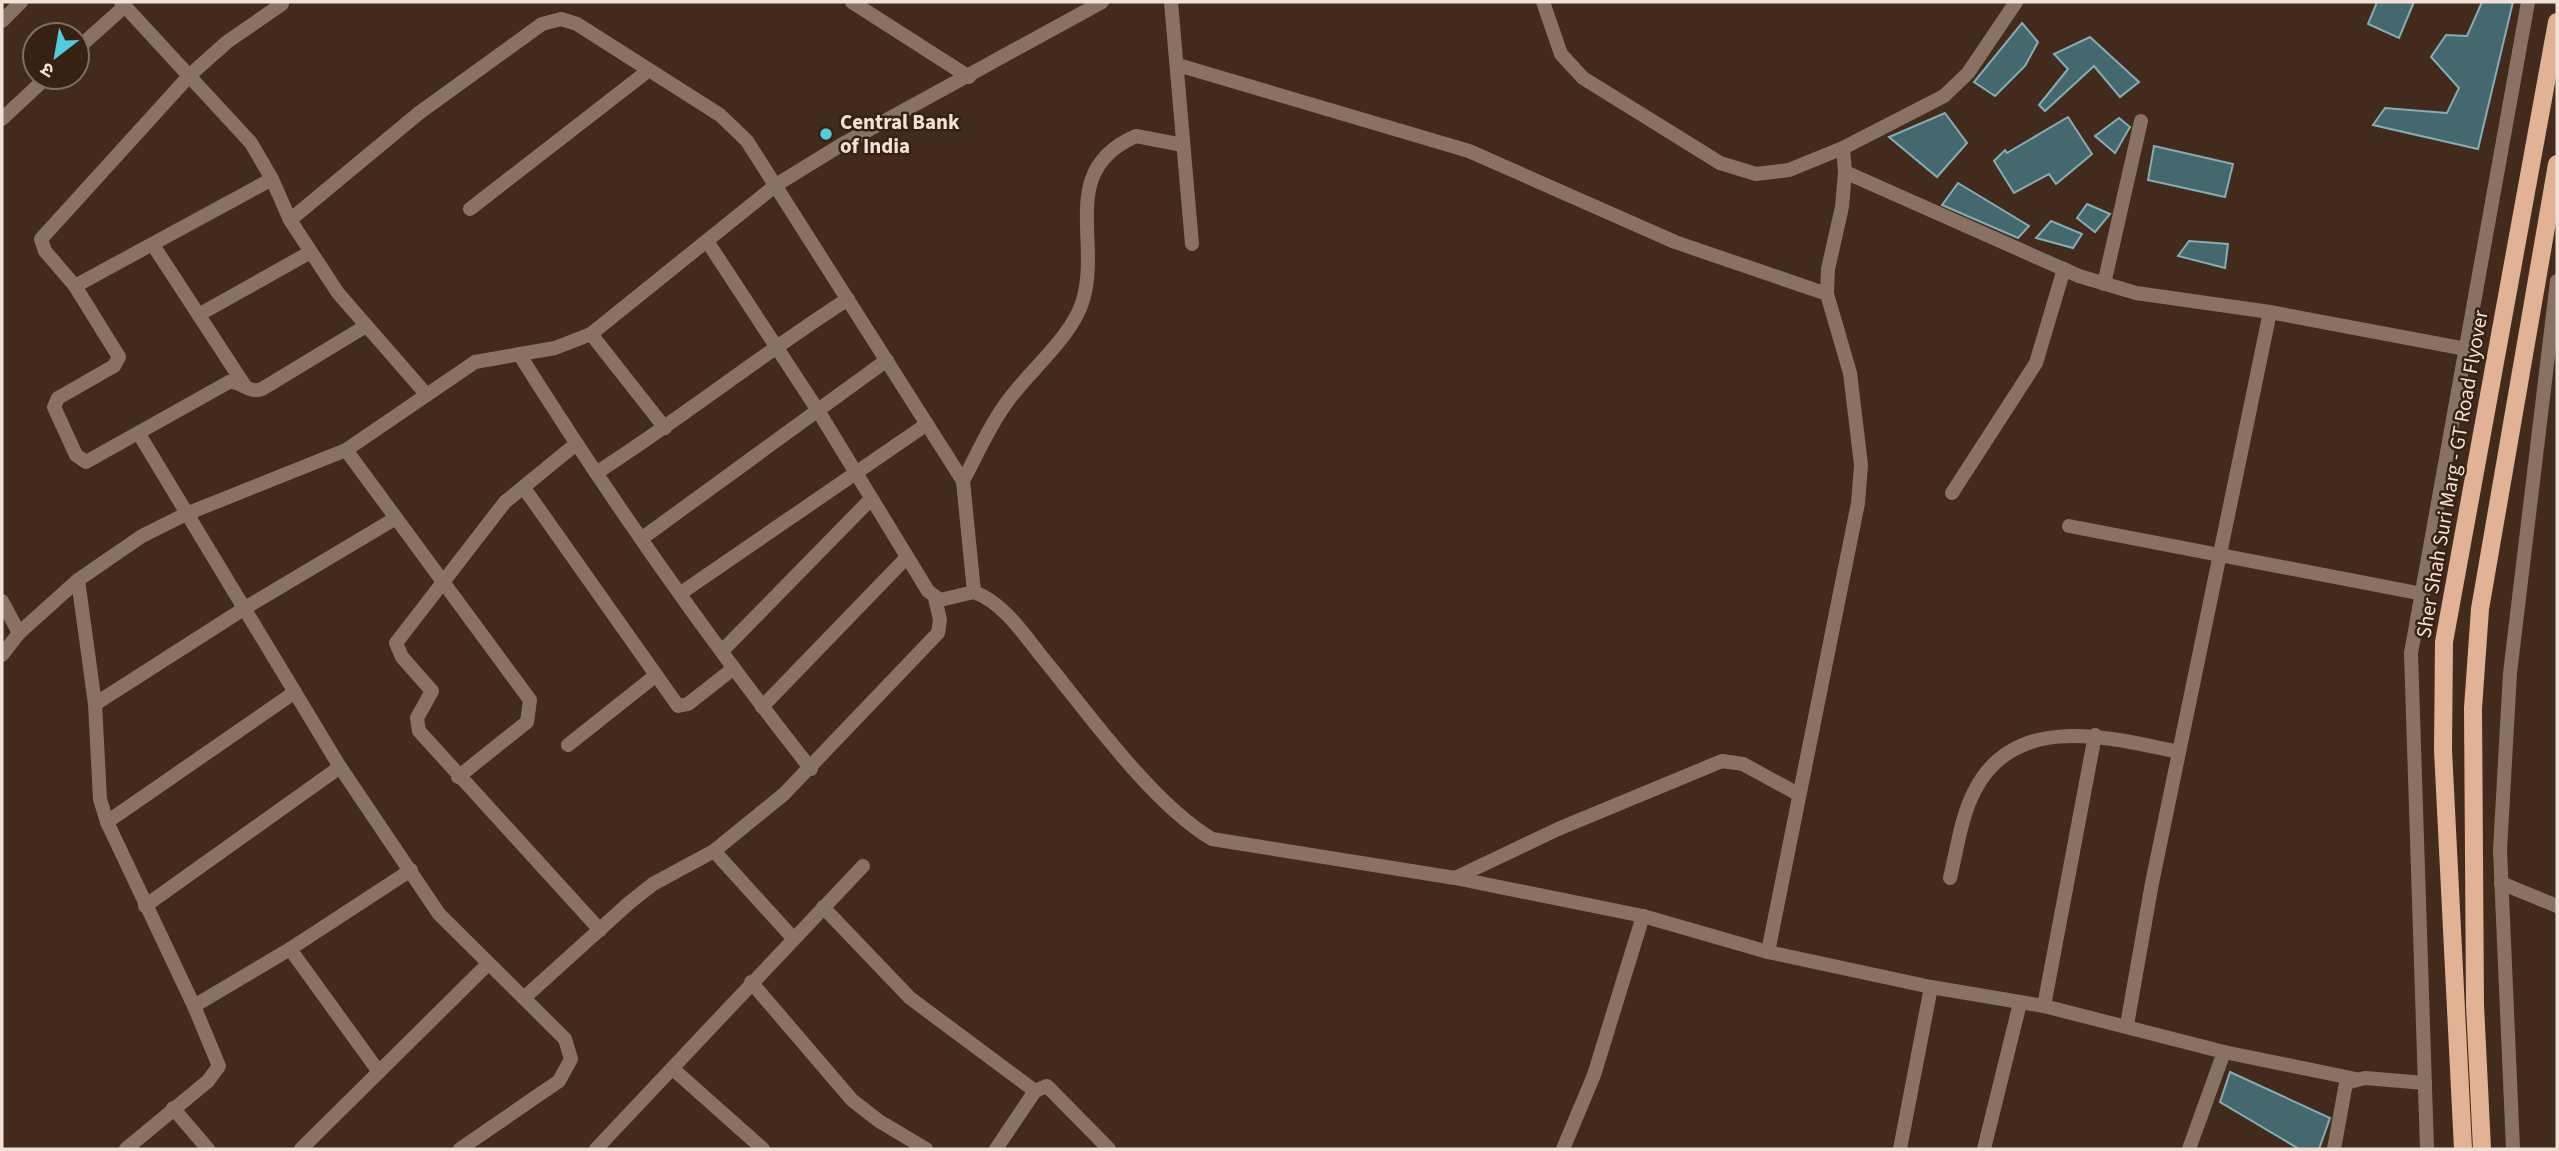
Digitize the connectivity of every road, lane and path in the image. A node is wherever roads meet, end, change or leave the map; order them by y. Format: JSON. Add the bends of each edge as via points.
{"nodes":[{"id":1,"x":21,"y":2,"type":"edge"},
{"id":2,"x":852,"y":2,"type":"edge"},
{"id":3,"x":1102,"y":2,"type":"edge"},
{"id":4,"x":1171,"y":2,"type":"edge"},
{"id":5,"x":1543,"y":2,"type":"edge"},
{"id":6,"x":2016,"y":2,"type":"edge"},
{"id":7,"x":2528,"y":2,"type":"edge"},
{"id":8,"x":123,"y":4,"type":"edge"},
{"id":9,"x":282,"y":4,"type":"dead end"},
{"id":10,"x":2,"y":21,"type":"edge"},
{"id":11,"x":2557,"y":22,"type":"edge"},
{"id":12,"x":91,"y":35,"type":"edge"},
{"id":13,"x":1178,"y":65,"type":"junction"},
{"id":14,"x":649,"y":70,"type":"junction"},
{"id":15,"x":190,"y":75,"type":"junction"},
{"id":16,"x":969,"y":78,"type":"junction"},
{"id":17,"x":32,"y":91,"type":"edge"},
{"id":18,"x":2,"y":119,"type":"edge"},
{"id":19,"x":2141,"y":121,"type":"dead end"},
{"id":20,"x":1183,"y":145,"type":"junction"},
{"id":21,"x":1843,"y":148,"type":"junction"},
{"id":22,"x":2557,"y":164,"type":"edge"},
{"id":23,"x":1845,"y":172,"type":"junction"},
{"id":24,"x":272,"y":179,"type":"junction"},
{"id":25,"x":776,"y":185,"type":"junction"},
{"id":26,"x":470,"y":209,"type":"dead end"},
{"id":27,"x":290,"y":220,"type":"junction"},
{"id":28,"x":707,"y":241,"type":"junction"},
{"id":29,"x":1192,"y":244,"type":"dead end"},
{"id":30,"x":153,"y":245,"type":"junction"},
{"id":31,"x":309,"y":253,"type":"junction"},
{"id":32,"x":2064,"y":269,"type":"junction"},
{"id":33,"x":2557,"y":281,"type":"edge"},
{"id":34,"x":2104,"y":284,"type":"junction"},
{"id":35,"x":75,"y":286,"type":"junction"},
{"id":36,"x":1827,"y":294,"type":"junction"},
{"id":37,"x":848,"y":299,"type":"junction"},
{"id":38,"x":2270,"y":312,"type":"junction"},
{"id":39,"x":200,"y":314,"type":"junction"},
{"id":40,"x":366,"y":326,"type":"junction"},
{"id":41,"x":591,"y":334,"type":"junction"},
{"id":42,"x":776,"y":345,"type":"junction"},
{"id":43,"x":2466,"y":349,"type":"junction"},
{"id":44,"x":519,"y":354,"type":"junction"},
{"id":45,"x":887,"y":360,"type":"junction"},
{"id":46,"x":245,"y":386,"type":"junction"},
{"id":47,"x":426,"y":394,"type":"junction"},
{"id":48,"x":817,"y":409,"type":"junction"},
{"id":49,"x":927,"y":424,"type":"junction"},
{"id":50,"x":665,"y":428,"type":"junction"},
{"id":51,"x":139,"y":434,"type":"junction"},
{"id":52,"x":576,"y":444,"type":"junction"},
{"id":53,"x":346,"y":450,"type":"junction"},
{"id":54,"x":855,"y":472,"type":"junction"},
{"id":55,"x":596,"y":473,"type":"junction"},
{"id":56,"x":963,"y":481,"type":"junction"},
{"id":57,"x":524,"y":488,"type":"junction"},
{"id":58,"x":1952,"y":494,"type":"dead end"},
{"id":59,"x":871,"y":499,"type":"junction"},
{"id":60,"x":186,"y":514,"type":"junction"},
{"id":61,"x":396,"y":518,"type":"junction"},
{"id":62,"x":2069,"y":526,"type":"dead end"},
{"id":63,"x":641,"y":539,"type":"junction"},
{"id":64,"x":2221,"y":555,"type":"junction"},
{"id":65,"x":907,"y":557,"type":"junction"},
{"id":66,"x":78,"y":580,"type":"junction"},
{"id":67,"x":444,"y":584,"type":"junction"},
{"id":68,"x":974,"y":592,"type":"junction"},
{"id":69,"x":681,"y":593,"type":"junction"},
{"id":70,"x":2423,"y":594,"type":"junction"},
{"id":71,"x":935,"y":598,"type":"junction"},
{"id":72,"x":2,"y":601,"type":"edge"},
{"id":73,"x":245,"y":608,"type":"junction"},
{"id":74,"x":19,"y":633,"type":"junction"},
{"id":75,"x":722,"y":651,"type":"junction"},
{"id":76,"x":2,"y":655,"type":"edge"},
{"id":77,"x":734,"y":668,"type":"junction"},
{"id":78,"x":655,"y":676,"type":"junction"},
{"id":79,"x":295,"y":692,"type":"junction"},
{"id":80,"x":95,"y":704,"type":"junction"},
{"id":81,"x":762,"y":707,"type":"junction"},
{"id":82,"x":2095,"y":735,"type":"junction"},
{"id":83,"x":568,"y":745,"type":"dead end"},
{"id":84,"x":2179,"y":752,"type":"junction"},
{"id":85,"x":340,"y":767,"type":"junction"},
{"id":86,"x":811,"y":769,"type":"junction"},
{"id":87,"x":458,"y":777,"type":"junction"},
{"id":88,"x":1798,"y":794,"type":"junction"},
{"id":89,"x":107,"y":822,"type":"junction"},
{"id":90,"x":714,"y":850,"type":"junction"},
{"id":91,"x":863,"y":866,"type":"dead end"},
{"id":92,"x":411,"y":870,"type":"junction"},
{"id":93,"x":1455,"y":878,"type":"junction"},
{"id":94,"x":1950,"y":878,"type":"dead end"},
{"id":95,"x":2501,"y":883,"type":"junction"},
{"id":96,"x":2557,"y":905,"type":"edge"},
{"id":97,"x":145,"y":906,"type":"junction"},
{"id":98,"x":823,"y":907,"type":"junction"},
{"id":99,"x":1643,"y":916,"type":"junction"},
{"id":100,"x":600,"y":930,"type":"junction"},
{"id":101,"x":793,"y":938,"type":"junction"},
{"id":102,"x":290,"y":950,"type":"junction"},
{"id":103,"x":1768,"y":952,"type":"junction"},
{"id":104,"x":488,"y":964,"type":"junction"},
{"id":105,"x":751,"y":982,"type":"junction"},
{"id":106,"x":1931,"y":987,"type":"junction"},
{"id":107,"x":525,"y":997,"type":"junction"},
{"id":108,"x":2020,"y":1003,"type":"junction"},
{"id":109,"x":194,"y":1006,"type":"junction"},
{"id":110,"x":2044,"y":1006,"type":"junction"},
{"id":111,"x":2127,"y":1025,"type":"junction"},
{"id":112,"x":2224,"y":1052,"type":"junction"},
{"id":113,"x":673,"y":1069,"type":"junction"},
{"id":114,"x":379,"y":1072,"type":"junction"},
{"id":115,"x":2356,"y":1079,"type":"junction"},
{"id":116,"x":2425,"y":1083,"type":"junction"},
{"id":117,"x":1035,"y":1091,"type":"junction"},
{"id":118,"x":173,"y":1108,"type":"junction"},
{"id":119,"x":599,"y":1148,"type":"edge"},
{"id":120,"x":126,"y":1149,"type":"edge"},
{"id":121,"x":208,"y":1149,"type":"edge"},
{"id":122,"x":301,"y":1149,"type":"edge"},
{"id":123,"x":460,"y":1149,"type":"edge"},
{"id":124,"x":763,"y":1149,"type":"edge"},
{"id":125,"x":926,"y":1149,"type":"edge"},
{"id":126,"x":996,"y":1149,"type":"edge"},
{"id":127,"x":1109,"y":1149,"type":"edge"},
{"id":128,"x":1563,"y":1149,"type":"edge"},
{"id":129,"x":1900,"y":1149,"type":"edge"},
{"id":130,"x":1984,"y":1149,"type":"edge"},
{"id":131,"x":2189,"y":1149,"type":"edge"},
{"id":132,"x":2334,"y":1149,"type":"edge"},
{"id":133,"x":2427,"y":1149,"type":"edge"},
{"id":134,"x":2463,"y":1149,"type":"edge"},
{"id":135,"x":2482,"y":1149,"type":"edge"},
{"id":136,"x":2513,"y":1149,"type":"edge"}],
"edges":[{"from":1,"to":10,"type":"street"},
{"from":2,"to":16,"type":"street"},
{"from":3,"to":16,"type":"street"},
{"from":4,"to":13,"type":"street"},
{"from":5,"to":21,"type":"street","via":[[1561,54],[1583,78],[1720,163],[1756,174],[1773,173]]},
{"from":6,"to":21,"type":"street","via":[[1958,85]]},
{"from":7,"to":43,"type":"street"},
{"from":8,"to":12,"type":"street"},
{"from":8,"to":15,"type":"street"},
{"from":9,"to":15,"type":"street","via":[[227,42]]},
{"from":11,"to":134,"type":"main road","name":"Sher Shah Suri Marg - GT Road Flyover","via":[[2444,642],[2443,750]]},
{"from":13,"to":20,"type":"street"},
{"from":13,"to":36,"type":"street","via":[[1469,151],[1675,242]]},
{"from":14,"to":25,"type":"street","via":[[733,124]]},
{"from":14,"to":26,"type":"street"},
{"from":14,"to":27,"type":"street","via":[[577,24],[550,20],[419,113]]},
{"from":15,"to":24,"type":"street","via":[[242,131]]},
{"from":15,"to":35,"type":"street","via":[[41,239],[45,251]]},
{"from":16,"to":25,"type":"street"},
{"from":17,"to":18,"type":"street"},
{"from":19,"to":34,"type":"street"},
{"from":20,"to":29,"type":"street"},
{"from":20,"to":56,"type":"street","via":[[1136,136],[1100,160],[1088,183],[1083,301],[1067,329],[1006,403]]},
{"from":21,"to":23,"type":"street"},
{"from":22,"to":135,"type":"main road","via":[[2480,608],[2473,721]]},
{"from":23,"to":32,"type":"street"},
{"from":23,"to":36,"type":"street"},
{"from":24,"to":27,"type":"street"},
{"from":24,"to":30,"type":"street"},
{"from":25,"to":28,"type":"street"},
{"from":25,"to":37,"type":"street"},
{"from":27,"to":31,"type":"street"},
{"from":28,"to":41,"type":"street"},
{"from":28,"to":42,"type":"street"},
{"from":30,"to":35,"type":"street"},
{"from":30,"to":39,"type":"street"},
{"from":31,"to":39,"type":"street"},
{"from":31,"to":40,"type":"street"},
{"from":32,"to":34,"type":"street"},
{"from":32,"to":58,"type":"street","via":[[2036,363]]},
{"from":33,"to":95,"type":"street","via":[[2510,673]]},
{"from":34,"to":38,"type":"street","via":[[2136,293]]},
{"from":35,"to":51,"type":"street","via":[[120,357],[114,366],[58,398],[55,412],[76,455],[86,462]]},
{"from":36,"to":88,"type":"street","via":[[1850,373],[1861,465],[1858,503]]},
{"from":37,"to":42,"type":"street"},
{"from":37,"to":45,"type":"street"},
{"from":38,"to":43,"type":"street"},
{"from":38,"to":64,"type":"street"},
{"from":39,"to":46,"type":"street"},
{"from":40,"to":46,"type":"street","via":[[262,389]]},
{"from":40,"to":47,"type":"street"},
{"from":41,"to":44,"type":"street","via":[[555,348]]},
{"from":41,"to":50,"type":"street"},
{"from":42,"to":48,"type":"street"},
{"from":42,"to":50,"type":"street"},
{"from":43,"to":70,"type":"street"},
{"from":44,"to":47,"type":"street","via":[[475,362]]},
{"from":44,"to":52,"type":"street"},
{"from":45,"to":48,"type":"street"},
{"from":45,"to":49,"type":"street"},
{"from":46,"to":51,"type":"street","via":[[234,382],[220,387]]},
{"from":47,"to":53,"type":"street"},
{"from":48,"to":54,"type":"street"},
{"from":48,"to":63,"type":"street"},
{"from":49,"to":54,"type":"street"},
{"from":49,"to":56,"type":"street"},
{"from":50,"to":55,"type":"street"},
{"from":51,"to":60,"type":"street"},
{"from":52,"to":55,"type":"street"},
{"from":52,"to":57,"type":"street"},
{"from":53,"to":60,"type":"street"},
{"from":53,"to":61,"type":"street"},
{"from":54,"to":59,"type":"street"},
{"from":54,"to":69,"type":"street"},
{"from":55,"to":63,"type":"street"},
{"from":56,"to":68,"type":"street"},
{"from":57,"to":67,"type":"street","via":[[496,512]]},
{"from":57,"to":78,"type":"street"},
{"from":59,"to":65,"type":"street"},
{"from":59,"to":75,"type":"street"},
{"from":60,"to":66,"type":"street","via":[[119,550]]},
{"from":60,"to":73,"type":"street"},
{"from":61,"to":67,"type":"street"},
{"from":61,"to":73,"type":"street"},
{"from":62,"to":64,"type":"street"},
{"from":63,"to":69,"type":"street"},
{"from":64,"to":70,"type":"street"},
{"from":64,"to":84,"type":"street"},
{"from":65,"to":71,"type":"street"},
{"from":65,"to":81,"type":"street"},
{"from":66,"to":74,"type":"street"},
{"from":66,"to":80,"type":"street"},
{"from":67,"to":87,"type":"street","via":[[396,643],[402,657],[432,691],[417,718],[419,731]]},
{"from":67,"to":87,"type":"street","via":[[531,706],[523,726]]},
{"from":68,"to":71,"type":"street"},
{"from":68,"to":93,"type":"street","via":[[1005,612],[1101,730],[1180,816],[1212,839]]},
{"from":69,"to":75,"type":"street"},
{"from":70,"to":116,"type":"street","via":[[2412,653]]},
{"from":71,"to":86,"type":"street","via":[[938,633]]},
{"from":72,"to":74,"type":"street"},
{"from":73,"to":79,"type":"street"},
{"from":73,"to":80,"type":"street"},
{"from":74,"to":76,"type":"street"},
{"from":75,"to":77,"type":"street"},
{"from":77,"to":78,"type":"street","via":[[682,707]]},
{"from":77,"to":81,"type":"street"},
{"from":78,"to":83,"type":"street"},
{"from":79,"to":85,"type":"street"},
{"from":79,"to":89,"type":"street"},
{"from":80,"to":89,"type":"street","via":[[100,799]]},
{"from":81,"to":86,"type":"street"},
{"from":82,"to":84,"type":"street"},
{"from":82,"to":94,"type":"street","via":[[2062,735],[2025,744],[1990,769],[1969,805]]},
{"from":82,"to":110,"type":"street"},
{"from":84,"to":111,"type":"street"},
{"from":85,"to":92,"type":"street"},
{"from":85,"to":97,"type":"street"},
{"from":86,"to":90,"type":"street"},
{"from":87,"to":100,"type":"street"},
{"from":88,"to":93,"type":"street","via":[[1743,764],[1722,761],[1558,829]]},
{"from":88,"to":103,"type":"street"},
{"from":89,"to":97,"type":"street"},
{"from":90,"to":100,"type":"street","via":[[653,884]]},
{"from":90,"to":101,"type":"street"},
{"from":91,"to":98,"type":"street"},
{"from":92,"to":102,"type":"street"},
{"from":92,"to":104,"type":"street","via":[[439,914]]},
{"from":93,"to":99,"type":"street"},
{"from":95,"to":96,"type":"street"},
{"from":95,"to":136,"type":"street"},
{"from":97,"to":109,"type":"street"},
{"from":98,"to":101,"type":"street"},
{"from":98,"to":117,"type":"street","via":[[910,998]]},
{"from":99,"to":103,"type":"street"},
{"from":99,"to":128,"type":"street","via":[[1594,1075]]},
{"from":100,"to":107,"type":"street"},
{"from":101,"to":105,"type":"street"},
{"from":102,"to":109,"type":"street"},
{"from":102,"to":114,"type":"street"},
{"from":103,"to":106,"type":"street"},
{"from":104,"to":107,"type":"street"},
{"from":104,"to":114,"type":"street"},
{"from":105,"to":113,"type":"street"},
{"from":105,"to":125,"type":"street","via":[[852,1100]]},
{"from":106,"to":108,"type":"street"},
{"from":106,"to":129,"type":"street"},
{"from":107,"to":123,"type":"street","via":[[565,1040],[571,1059],[567,1069],[559,1081]]},
{"from":108,"to":110,"type":"street"},
{"from":108,"to":130,"type":"street"},
{"from":109,"to":118,"type":"street","via":[[219,1066]]},
{"from":110,"to":111,"type":"street"},
{"from":111,"to":112,"type":"street"},
{"from":112,"to":115,"type":"street"},
{"from":112,"to":131,"type":"street"},
{"from":113,"to":119,"type":"street"},
{"from":113,"to":124,"type":"street"},
{"from":114,"to":122,"type":"street"},
{"from":115,"to":116,"type":"street"},
{"from":115,"to":132,"type":"street","via":[[2343,1089]]},
{"from":116,"to":133,"type":"street"},
{"from":117,"to":126,"type":"street"},
{"from":117,"to":127,"type":"street","via":[[1047,1086],[1053,1089]]},
{"from":118,"to":120,"type":"street"},
{"from":118,"to":121,"type":"street"}]}
